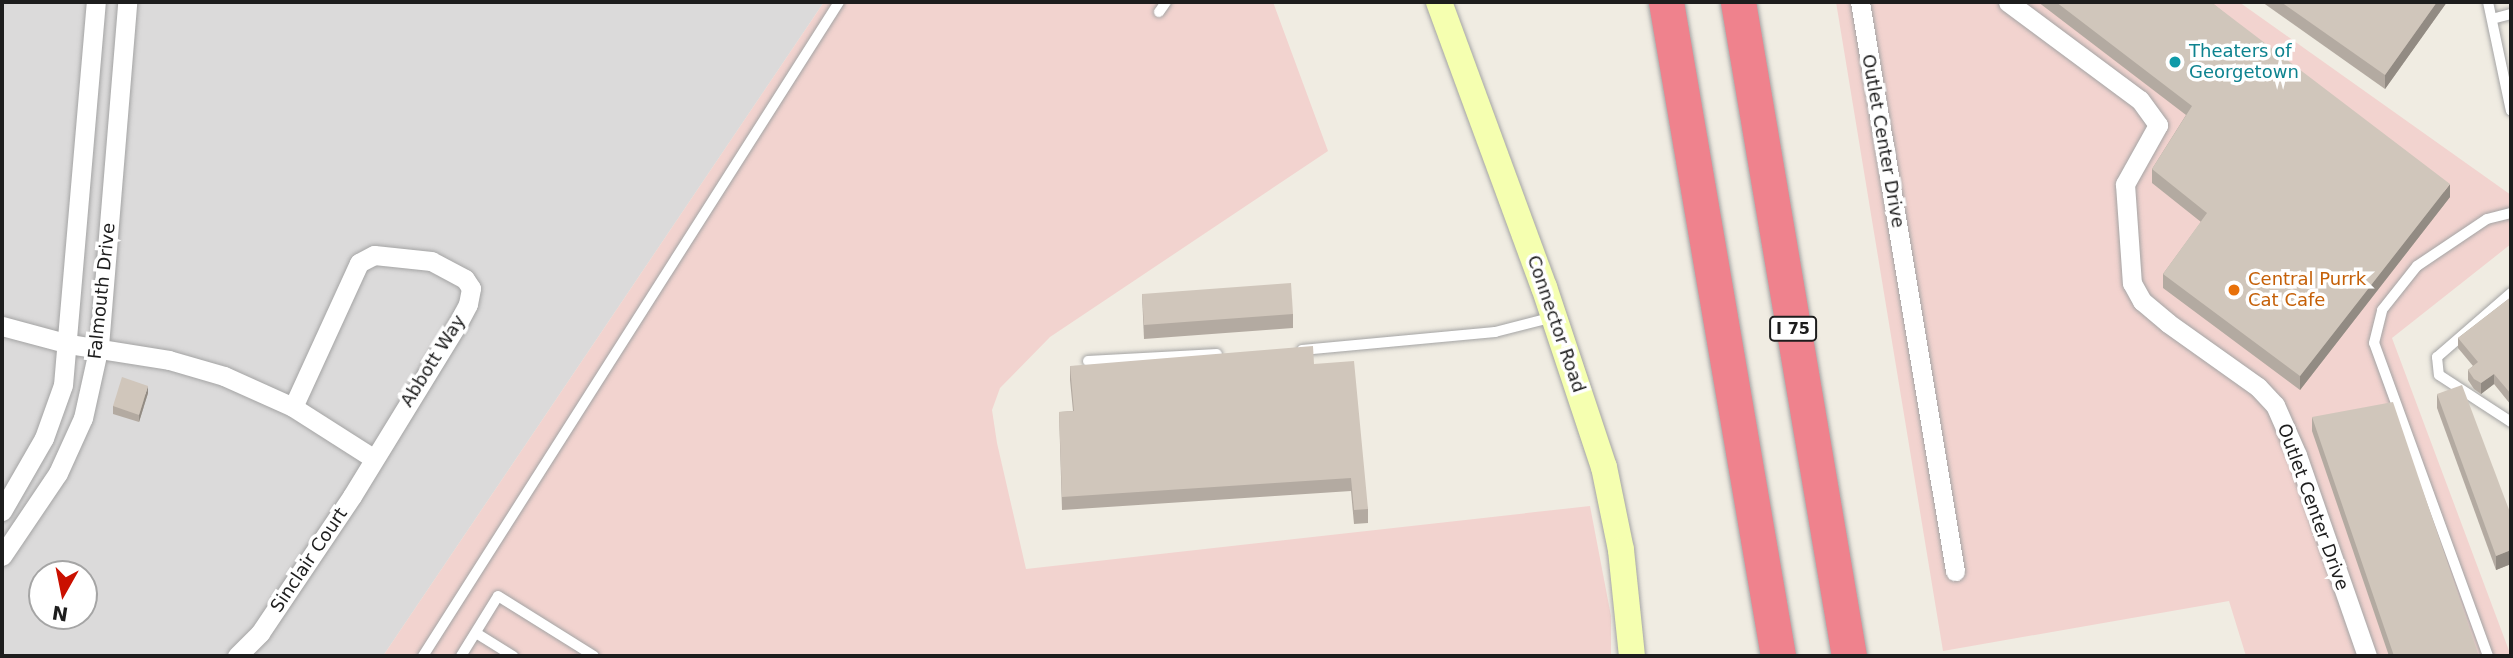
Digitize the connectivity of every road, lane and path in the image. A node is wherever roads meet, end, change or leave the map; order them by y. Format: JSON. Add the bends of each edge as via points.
{"nodes":[{"id":1,"x":96,"y":2,"type":"edge"},
{"id":2,"x":127,"y":2,"type":"edge"},
{"id":3,"x":839,"y":2,"type":"edge"},
{"id":4,"x":1166,"y":2,"type":"edge"},
{"id":5,"x":1439,"y":2,"type":"edge"},
{"id":6,"x":1666,"y":2,"type":"edge"},
{"id":7,"x":1738,"y":2,"type":"edge"},
{"id":8,"x":1860,"y":2,"type":"edge"},
{"id":9,"x":2008,"y":2,"type":"edge"},
{"id":10,"x":2488,"y":2,"type":"edge"},
{"id":11,"x":1159,"y":12,"type":"dead end"},
{"id":12,"x":2511,"y":14,"type":"edge"},
{"id":13,"x":2492,"y":19,"type":"junction"},
{"id":14,"x":2511,"y":111,"type":"edge"},
{"id":15,"x":2511,"y":213,"type":"edge"},
{"id":16,"x":2511,"y":293,"type":"edge"},
{"id":17,"x":1554,"y":317,"type":"junction"},
{"id":18,"x":2,"y":326,"type":"edge"},
{"id":19,"x":69,"y":344,"type":"junction"},
{"id":20,"x":99,"y":346,"type":"junction"},
{"id":21,"x":1290,"y":350,"type":"edge"},
{"id":22,"x":1236,"y":353,"type":"edge"},
{"id":23,"x":1088,"y":361,"type":"dead end"},
{"id":24,"x":293,"y":407,"type":"junction"},
{"id":25,"x":2511,"y":422,"type":"edge"},
{"id":26,"x":373,"y":457,"type":"junction"},
{"id":27,"x":2,"y":511,"type":"edge"},
{"id":28,"x":2,"y":556,"type":"edge"},
{"id":29,"x":1955,"y":571,"type":"dead end"},
{"id":30,"x":476,"y":633,"type":"junction"},
{"id":31,"x":237,"y":656,"type":"edge"},
{"id":32,"x":423,"y":656,"type":"edge"},
{"id":33,"x":461,"y":656,"type":"edge"},
{"id":34,"x":513,"y":656,"type":"edge"},
{"id":35,"x":594,"y":656,"type":"edge"},
{"id":36,"x":1632,"y":656,"type":"edge"},
{"id":37,"x":1776,"y":656,"type":"edge"},
{"id":38,"x":1849,"y":656,"type":"edge"},
{"id":39,"x":2367,"y":656,"type":"edge"},
{"id":40,"x":2488,"y":656,"type":"edge"}],
"edges":[{"from":1,"to":19,"type":"street","name":"Falmouth Drive"},
{"from":2,"to":20,"type":"street","name":"Falmouth Drive"},
{"from":3,"to":32,"type":"lane"},
{"from":4,"to":11,"type":"lane"},
{"from":5,"to":17,"type":"main road","name":"Connector Road"},
{"from":6,"to":37,"type":"highway"},
{"from":7,"to":38,"type":"highway","number":"I 75"},
{"from":8,"to":29,"type":"street","name":"Outlet Center Drive"},
{"from":9,"to":39,"type":"street","name":"Outlet Center Drive","via":[[2140,100],[2158,125],[2125,184],[2132,283],[2142,301],[2258,387],[2275,405],[2297,454]]},
{"from":10,"to":13,"type":"lane"},
{"from":12,"to":13,"type":"lane"},
{"from":13,"to":14,"type":"lane"},
{"from":15,"to":40,"type":"lane","via":[[2487,219],[2417,267],[2382,310],[2374,343]]},
{"from":16,"to":25,"type":"lane","via":[[2437,357],[2439,374]]},
{"from":17,"to":21,"type":"lane","via":[[1495,332]]},
{"from":17,"to":36,"type":"main road","name":"Connector Road","via":[[1604,467],[1621,550]]},
{"from":18,"to":19,"type":"street"},
{"from":19,"to":20,"type":"street"},
{"from":19,"to":27,"type":"street","name":"Falmouth Drive","via":[[63,385],[44,438]]},
{"from":20,"to":24,"type":"street","via":[[225,376]]},
{"from":20,"to":28,"type":"street","name":"Falmouth Drive","via":[[82,418],[58,473]]},
{"from":22,"to":23,"type":"lane"},
{"from":24,"to":26,"type":"street"},
{"from":24,"to":26,"type":"street","name":"Abbott Way","via":[[359,263],[374,255],[391,255],[431,261],[456,271],[471,288],[468,304]]},
{"from":26,"to":31,"type":"street","name":"Sinclair Court","via":[[260,633]]},
{"from":30,"to":33,"type":"lane"},
{"from":30,"to":34,"type":"lane"},
{"from":30,"to":35,"type":"lane","via":[[498,596]]}]}
